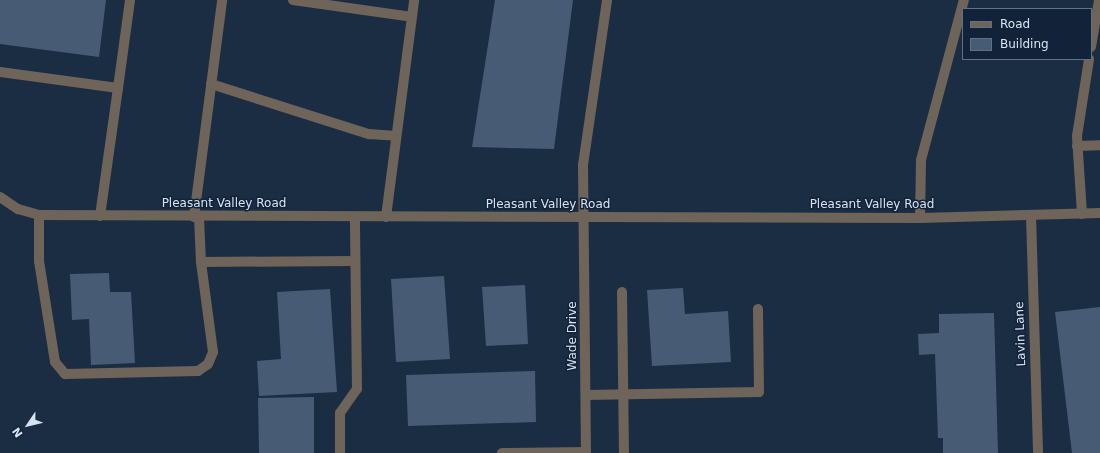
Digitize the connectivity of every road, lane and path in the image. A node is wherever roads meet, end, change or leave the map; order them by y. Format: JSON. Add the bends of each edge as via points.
{"nodes":[{"id":1,"x":130,"y":0,"type":"edge"},
{"id":2,"x":222,"y":0,"type":"edge"},
{"id":3,"x":293,"y":0,"type":"edge"},
{"id":4,"x":414,"y":0,"type":"edge"},
{"id":5,"x":607,"y":0,"type":"edge"},
{"id":6,"x":964,"y":0,"type":"edge"},
{"id":7,"x":1098,"y":0,"type":"edge"},
{"id":8,"x":412,"y":17,"type":"junction"},
{"id":9,"x":1092,"y":40,"type":"edge"},
{"id":10,"x":1089,"y":60,"type":"edge"},
{"id":11,"x":0,"y":72,"type":"edge"},
{"id":12,"x":211,"y":84,"type":"junction"},
{"id":13,"x":118,"y":88,"type":"junction"},
{"id":14,"x":396,"y":136,"type":"junction"},
{"id":15,"x":1100,"y":145,"type":"edge"},
{"id":16,"x":1077,"y":146,"type":"junction"},
{"id":17,"x":0,"y":198,"type":"edge"},
{"id":18,"x":1100,"y":213,"type":"edge"},
{"id":19,"x":1082,"y":214,"type":"junction"},
{"id":20,"x":39,"y":215,"type":"junction"},
{"id":21,"x":1031,"y":215,"type":"junction"},
{"id":22,"x":100,"y":216,"type":"junction"},
{"id":23,"x":197,"y":217,"type":"junction"},
{"id":24,"x":355,"y":217,"type":"junction"},
{"id":25,"x":386,"y":217,"type":"junction"},
{"id":26,"x":586,"y":218,"type":"junction"},
{"id":27,"x":920,"y":218,"type":"junction"},
{"id":28,"x":355,"y":261,"type":"junction"},
{"id":29,"x":201,"y":262,"type":"junction"},
{"id":30,"x":622,"y":292,"type":"dead end"},
{"id":31,"x":758,"y":310,"type":"dead end"},
{"id":32,"x":586,"y":394,"type":"junction"},
{"id":33,"x":622,"y":394,"type":"junction"},
{"id":34,"x":340,"y":453,"type":"edge"},
{"id":35,"x":502,"y":453,"type":"edge"},
{"id":36,"x":586,"y":453,"type":"edge"},
{"id":37,"x":624,"y":453,"type":"edge"},
{"id":38,"x":1038,"y":453,"type":"edge"}],
"edges":[{"from":1,"to":13,"type":"street"},
{"from":2,"to":12,"type":"street"},
{"from":3,"to":8,"type":"street"},
{"from":4,"to":8,"type":"street"},
{"from":5,"to":26,"type":"street","name":"Wade Drive","via":[[583,165]]},
{"from":6,"to":27,"type":"street","via":[[920,160]]},
{"from":7,"to":9,"type":"street"},
{"from":8,"to":14,"type":"street"},
{"from":10,"to":16,"type":"street"},
{"from":11,"to":13,"type":"street"},
{"from":12,"to":14,"type":"street","via":[[369,134]]},
{"from":12,"to":23,"type":"street"},
{"from":13,"to":22,"type":"street"},
{"from":14,"to":25,"type":"street"},
{"from":15,"to":16,"type":"street"},
{"from":16,"to":19,"type":"street"},
{"from":17,"to":20,"type":"street","name":"Pleasant Valley Road","via":[[18,209]]},
{"from":18,"to":19,"type":"street","name":"Pleasant Valley Road"},
{"from":19,"to":21,"type":"street","name":"Pleasant Valley Road"},
{"from":20,"to":22,"type":"street","name":"Pleasant Valley Road"},
{"from":20,"to":29,"type":"street","via":[[39,261],[55,362],[65,374],[198,371],[208,364],[213,352]]},
{"from":21,"to":27,"type":"street","name":"Pleasant Valley Road"},
{"from":21,"to":38,"type":"street","name":"Lavin Lane"},
{"from":22,"to":23,"type":"street","name":"Pleasant Valley Road"},
{"from":23,"to":24,"type":"street","name":"Pleasant Valley Road"},
{"from":23,"to":29,"type":"street"},
{"from":24,"to":25,"type":"street","name":"Pleasant Valley Road"},
{"from":24,"to":28,"type":"street"},
{"from":25,"to":26,"type":"street","name":"Pleasant Valley Road"},
{"from":26,"to":27,"type":"street","name":"Pleasant Valley Road"},
{"from":26,"to":32,"type":"street","name":"Wade Drive"},
{"from":28,"to":29,"type":"street"},
{"from":28,"to":34,"type":"street","via":[[357,389],[340,414]]},
{"from":30,"to":33,"type":"street"},
{"from":31,"to":33,"type":"street","via":[[759,392]]},
{"from":32,"to":33,"type":"street"},
{"from":32,"to":36,"type":"street","name":"Wade Drive"},
{"from":33,"to":37,"type":"street"},
{"from":35,"to":36,"type":"street"}]}
